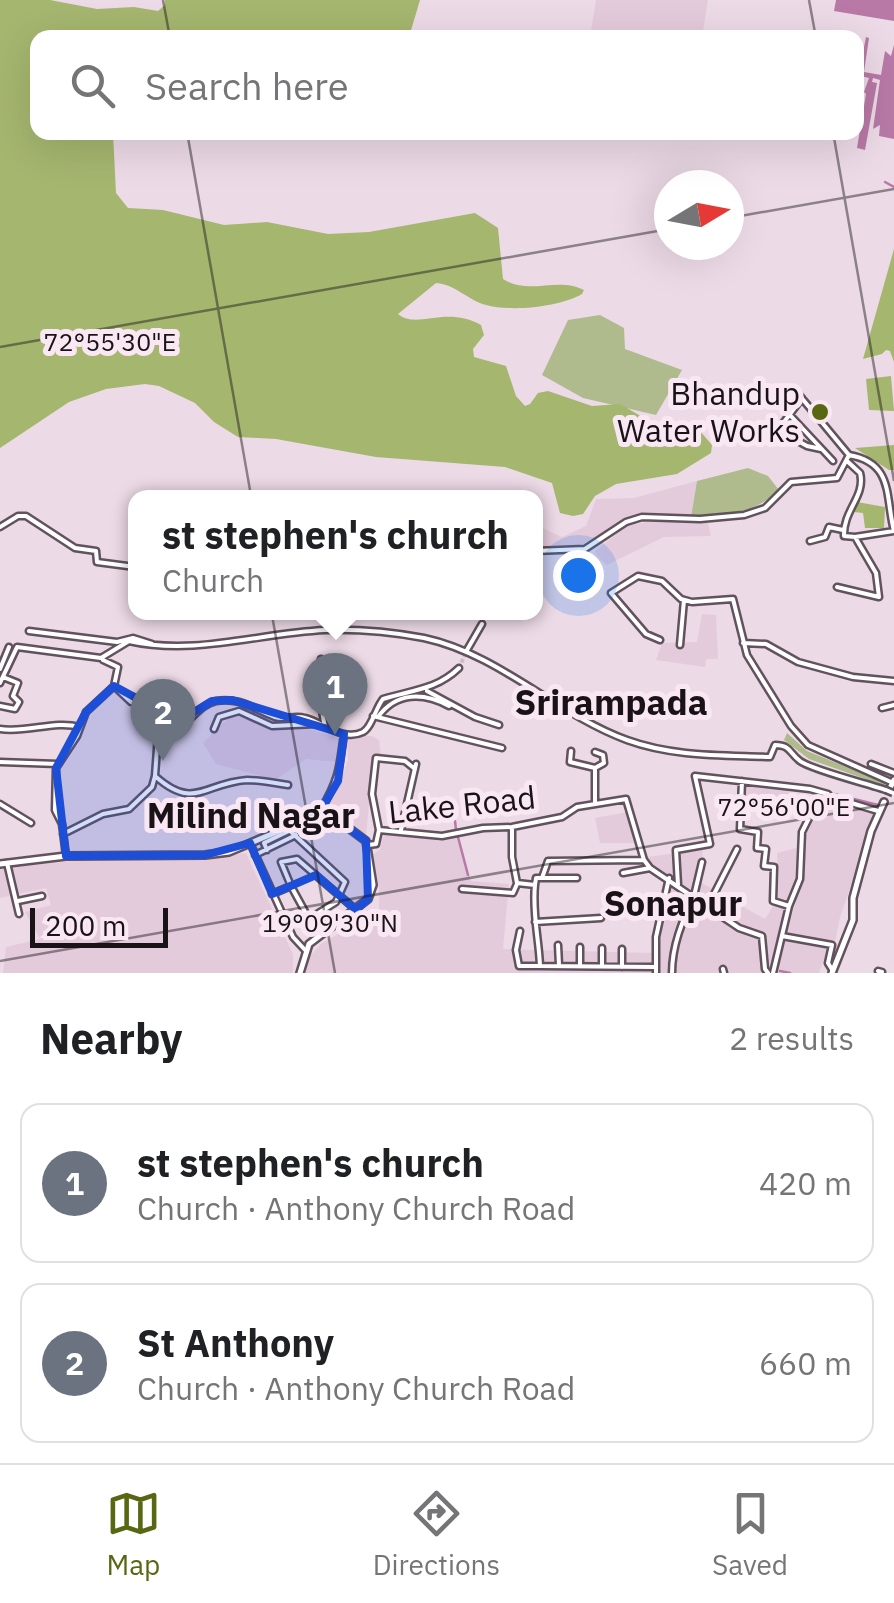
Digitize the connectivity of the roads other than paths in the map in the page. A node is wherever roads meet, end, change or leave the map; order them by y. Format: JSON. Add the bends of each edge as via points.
{"nodes":[{"id":1,"x":795,"y":390,"type":"dead end"},
{"id":2,"x":802,"y":398,"type":"junction"},
{"id":3,"x":789,"y":414,"type":"junction"},
{"id":4,"x":802,"y":428,"type":"junction"},
{"id":5,"x":792,"y":438,"type":"junction"},
{"id":6,"x":821,"y":449,"type":"junction"},
{"id":7,"x":848,"y":458,"type":"junction"},
{"id":8,"x":833,"y":461,"type":"dead end"},
{"id":9,"x":0,"y":527,"type":"edge"},
{"id":10,"x":843,"y":530,"type":"junction"},
{"id":11,"x":894,"y":531,"type":"edge"},
{"id":12,"x":855,"y":537,"type":"junction"},
{"id":13,"x":810,"y":541,"type":"dead end"},
{"id":14,"x":543,"y":551,"type":"edge"},
{"id":15,"x":128,"y":565,"type":"edge"},
{"id":16,"x":837,"y":587,"type":"dead end"},
{"id":17,"x":684,"y":600,"type":"junction"},
{"id":18,"x":482,"y":624,"type":"dead end"},
{"id":19,"x":29,"y":631,"type":"dead end"},
{"id":20,"x":660,"y":640,"type":"dead end"},
{"id":21,"x":0,"y":643,"type":"edge"},
{"id":22,"x":743,"y":644,"type":"junction"},
{"id":23,"x":154,"y":645,"type":"junction"},
{"id":24,"x":680,"y":645,"type":"dead end"},
{"id":25,"x":454,"y":646,"type":"junction"},
{"id":26,"x":12,"y":648,"type":"junction"},
{"id":27,"x":78,"y":656,"type":"junction"},
{"id":28,"x":320,"y":659,"type":"dead end"},
{"id":29,"x":459,"y":668,"type":"tunnel mouth"},
{"id":30,"x":2,"y":672,"type":"edge"},
{"id":31,"x":894,"y":681,"type":"edge"},
{"id":32,"x":0,"y":683,"type":"edge"},
{"id":33,"x":114,"y":686,"type":"junction"},
{"id":34,"x":426,"y":691,"type":"junction"},
{"id":35,"x":894,"y":705,"type":"edge"},
{"id":36,"x":0,"y":706,"type":"edge"},
{"id":37,"x":449,"y":706,"type":"dead end"},
{"id":38,"x":882,"y":708,"type":"dead end"},
{"id":39,"x":376,"y":717,"type":"junction"},
{"id":40,"x":316,"y":724,"type":"junction"},
{"id":41,"x":499,"y":725,"type":"dead end"},
{"id":42,"x":80,"y":727,"type":"junction"},
{"id":43,"x":325,"y":727,"type":"junction"},
{"id":44,"x":0,"y":729,"type":"edge"},
{"id":45,"x":214,"y":729,"type":"dead end"},
{"id":46,"x":158,"y":734,"type":"junction"},
{"id":47,"x":344,"y":734,"type":"junction"},
{"id":48,"x":502,"y":748,"type":"dead end"},
{"id":49,"x":571,"y":751,"type":"dead end"},
{"id":50,"x":595,"y":752,"type":"dead end"},
{"id":51,"x":0,"y":762,"type":"edge"},
{"id":52,"x":58,"y":764,"type":"junction"},
{"id":53,"x":872,"y":764,"type":"dead end"},
{"id":54,"x":595,"y":768,"type":"junction"},
{"id":55,"x":155,"y":776,"type":"junction"},
{"id":56,"x":742,"y":780,"type":"junction"},
{"id":57,"x":891,"y":784,"type":"edge"},
{"id":58,"x":288,"y":785,"type":"dead end"},
{"id":59,"x":830,"y":797,"type":"junction"},
{"id":60,"x":884,"y":802,"type":"dead end"},
{"id":61,"x":0,"y":804,"type":"edge"},
{"id":62,"x":595,"y":804,"type":"junction"},
{"id":63,"x":322,"y":808,"type":"junction"},
{"id":64,"x":878,"y":811,"type":"junction"},
{"id":65,"x":32,"y":823,"type":"dead end"},
{"id":66,"x":512,"y":827,"type":"junction"},
{"id":67,"x":291,"y":829,"type":"junction"},
{"id":68,"x":379,"y":830,"type":"junction"},
{"id":69,"x":400,"y":830,"type":"junction"},
{"id":70,"x":62,"y":834,"type":"junction"},
{"id":71,"x":296,"y":836,"type":"junction"},
{"id":72,"x":250,"y":843,"type":"junction"},
{"id":73,"x":368,"y":846,"type":"junction"},
{"id":74,"x":737,"y":849,"type":"dead end"},
{"id":75,"x":266,"y":850,"type":"junction"},
{"id":76,"x":66,"y":856,"type":"junction"},
{"id":77,"x":255,"y":856,"type":"junction"},
{"id":78,"x":644,"y":860,"type":"junction"},
{"id":79,"x":702,"y":862,"type":"dead end"},
{"id":80,"x":4,"y":863,"type":"edge"},
{"id":81,"x":650,"y":868,"type":"junction"},
{"id":82,"x":624,"y":873,"type":"dead end"},
{"id":83,"x":542,"y":878,"type":"junction"},
{"id":84,"x":577,"y":878,"type":"dead end"},
{"id":85,"x":669,"y":878,"type":"junction"},
{"id":86,"x":517,"y":883,"type":"junction"},
{"id":87,"x":535,"y":885,"type":"junction"},
{"id":88,"x":678,"y":885,"type":"junction"},
{"id":89,"x":291,"y":886,"type":"junction"},
{"id":90,"x":462,"y":889,"type":"dead end"},
{"id":91,"x":272,"y":894,"type":"junction"},
{"id":92,"x":42,"y":896,"type":"dead end"},
{"id":93,"x":340,"y":896,"type":"junction"},
{"id":94,"x":694,"y":897,"type":"junction"},
{"id":95,"x":16,"y":902,"type":"junction"},
{"id":96,"x":708,"y":906,"type":"junction"},
{"id":97,"x":789,"y":906,"type":"junction"},
{"id":98,"x":356,"y":911,"type":"junction"},
{"id":99,"x":19,"y":914,"type":"dead end"},
{"id":100,"x":601,"y":918,"type":"dead end"},
{"id":101,"x":535,"y":922,"type":"junction"},
{"id":102,"x":520,"y":930,"type":"dead end"},
{"id":103,"x":782,"y":936,"type":"junction"},
{"id":104,"x":558,"y":945,"type":"dead end"},
{"id":105,"x":580,"y":947,"type":"dead end"},
{"id":106,"x":602,"y":948,"type":"dead end"},
{"id":107,"x":622,"y":949,"type":"dead end"},
{"id":108,"x":306,"y":951,"type":"junction"},
{"id":109,"x":540,"y":966,"type":"junction"},
{"id":110,"x":552,"y":966,"type":"junction"},
{"id":111,"x":559,"y":966,"type":"junction"},
{"id":112,"x":580,"y":966,"type":"junction"},
{"id":113,"x":602,"y":966,"type":"junction"},
{"id":114,"x":622,"y":967,"type":"junction"},
{"id":115,"x":656,"y":970,"type":"edge"},
{"id":116,"x":833,"y":972,"type":"edge"},
{"id":117,"x":300,"y":973,"type":"edge"},
{"id":118,"x":558,"y":973,"type":"edge"},
{"id":119,"x":672,"y":973,"type":"edge"},
{"id":120,"x":771,"y":973,"type":"edge"}],
"edges":[{"from":1,"to":2,"type":"street"},
{"from":2,"to":3,"type":"street"},
{"from":2,"to":7,"type":"street"},
{"from":3,"to":4,"type":"street"},
{"from":3,"to":5,"type":"street","via":[[778,430]]},
{"from":4,"to":5,"type":"street"},
{"from":4,"to":6,"type":"street"},
{"from":5,"to":6,"type":"street"},
{"from":6,"to":8,"type":"street"},
{"from":7,"to":10,"type":"street","via":[[862,486]]},
{"from":7,"to":11,"type":"street","via":[[871,463],[885,478]]},
{"from":7,"to":14,"type":"street","via":[[836,478],[792,482],[759,512],[642,517],[585,549]]},
{"from":9,"to":15,"type":"street","via":[[26,516],[75,548],[96,551],[97,562]]},
{"from":10,"to":12,"type":"street"},
{"from":10,"to":13,"type":"street","via":[[829,527],[825,537]]},
{"from":11,"to":12,"type":"street"},
{"from":12,"to":16,"type":"street","via":[[876,573],[879,596]]},
{"from":17,"to":20,"type":"street","via":[[662,581],[638,576],[611,593],[646,634]]},
{"from":17,"to":22,"type":"street","via":[[733,598]]},
{"from":17,"to":24,"type":"street"},
{"from":18,"to":25,"type":"street","via":[[468,649]]},
{"from":19,"to":23,"type":"street"},
{"from":21,"to":26,"type":"street"},
{"from":22,"to":31,"type":"street","via":[[766,644],[798,662],[852,677]]},
{"from":22,"to":57,"type":"street","via":[[808,745]]},
{"from":23,"to":25,"type":"street","via":[[206,646],[325,630],[387,632]]},
{"from":23,"to":27,"type":"street","via":[[129,641],[108,656]]},
{"from":25,"to":57,"type":"street","via":[[628,740],[688,754],[770,757],[781,744],[800,762]]},
{"from":26,"to":27,"type":"street"},
{"from":26,"to":30,"type":"street"},
{"from":27,"to":33,"type":"street","via":[[116,664]]},
{"from":28,"to":43,"type":"street","via":[[316,685]]},
{"from":29,"to":34,"type":"street"},
{"from":30,"to":32,"type":"street"},
{"from":30,"to":36,"type":"street","via":[[18,683],[13,696],[19,702],[16,710]]},
{"from":33,"to":42,"type":"street"},
{"from":33,"to":46,"type":"street","via":[[130,702],[154,706]]},
{"from":34,"to":39,"type":"street","via":[[382,699]]},
{"from":34,"to":41,"type":"street"},
{"from":35,"to":38,"type":"street"},
{"from":37,"to":39,"type":"street","via":[[413,696],[389,703]]},
{"from":39,"to":47,"type":"street","via":[[366,730]]},
{"from":39,"to":48,"type":"street"},
{"from":40,"to":43,"type":"street"},
{"from":40,"to":45,"type":"street","via":[[272,726],[240,710],[219,717]]},
{"from":40,"to":46,"type":"street","via":[[280,718],[248,702],[212,701],[193,719]]},
{"from":42,"to":44,"type":"street","via":[[63,722]]},
{"from":42,"to":52,"type":"street"},
{"from":43,"to":47,"type":"street"},
{"from":46,"to":55,"type":"street"},
{"from":47,"to":63,"type":"street","via":[[338,781]]},
{"from":49,"to":54,"type":"street","via":[[570,762]]},
{"from":50,"to":54,"type":"street","via":[[604,763]]},
{"from":51,"to":52,"type":"street"},
{"from":52,"to":70,"type":"street","via":[[55,810]]},
{"from":53,"to":57,"type":"street"},
{"from":54,"to":62,"type":"street"},
{"from":55,"to":58,"type":"street","via":[[179,794],[244,780]]},
{"from":55,"to":70,"type":"street","via":[[128,809]]},
{"from":56,"to":59,"type":"street"},
{"from":56,"to":88,"type":"street","via":[[695,776],[710,844],[676,850]]},
{"from":56,"to":97,"type":"street","via":[[740,829],[758,832],[764,866],[774,867],[773,900]]},
{"from":59,"to":64,"type":"street"},
{"from":59,"to":97,"type":"street","via":[[802,832],[800,880]]},
{"from":60,"to":64,"type":"street"},
{"from":61,"to":65,"type":"street"},
{"from":62,"to":66,"type":"street","name":"Lake Road"},
{"from":62,"to":78,"type":"street","via":[[626,800]]},
{"from":63,"to":67,"type":"street"},
{"from":63,"to":73,"type":"street"},
{"from":64,"to":116,"type":"street","via":[[853,920]]},
{"from":66,"to":69,"type":"street","name":"Lake Road","via":[[442,836]]},
{"from":66,"to":86,"type":"street"},
{"from":67,"to":71,"type":"street"},
{"from":67,"to":72,"type":"street"},
{"from":67,"to":75,"type":"street","via":[[264,843]]},
{"from":68,"to":69,"type":"street","name":"Lake Road"},
{"from":68,"to":69,"type":"street","via":[[372,794],[376,758],[416,766]]},
{"from":68,"to":73,"type":"street","name":"Lake Road","via":[[376,844]]},
{"from":70,"to":76,"type":"street"},
{"from":71,"to":75,"type":"street"},
{"from":71,"to":93,"type":"street","via":[[344,878]]},
{"from":72,"to":76,"type":"street","via":[[204,855]]},
{"from":72,"to":77,"type":"street"},
{"from":73,"to":98,"type":"street","name":"Lake Road","via":[[374,885],[367,905]]},
{"from":74,"to":96,"type":"street"},
{"from":75,"to":77,"type":"street"},
{"from":76,"to":80,"type":"street"},
{"from":77,"to":91,"type":"street"},
{"from":78,"to":81,"type":"street"},
{"from":78,"to":83,"type":"street","via":[[548,861]]},
{"from":79,"to":94,"type":"street"},
{"from":80,"to":95,"type":"street"},
{"from":81,"to":82,"type":"street"},
{"from":81,"to":85,"type":"street"},
{"from":83,"to":84,"type":"street"},
{"from":83,"to":87,"type":"street"},
{"from":85,"to":88,"type":"street"},
{"from":85,"to":115,"type":"street"},
{"from":86,"to":87,"type":"street"},
{"from":86,"to":90,"type":"street","via":[[513,892]]},
{"from":87,"to":101,"type":"street"},
{"from":88,"to":94,"type":"street"},
{"from":89,"to":91,"type":"street"},
{"from":89,"to":93,"type":"street","via":[[307,919]]},
{"from":89,"to":93,"type":"street","via":[[282,862],[297,858]]},
{"from":91,"to":108,"type":"street"},
{"from":92,"to":95,"type":"street"},
{"from":93,"to":98,"type":"street"},
{"from":94,"to":96,"type":"street"},
{"from":94,"to":119,"type":"street"},
{"from":95,"to":99,"type":"street"},
{"from":96,"to":120,"type":"street","via":[[762,936]]},
{"from":97,"to":103,"type":"street"},
{"from":98,"to":108,"type":"street"},
{"from":100,"to":101,"type":"street"},
{"from":101,"to":109,"type":"street"},
{"from":102,"to":109,"type":"street","via":[[519,966]]},
{"from":103,"to":116,"type":"street","via":[[832,945]]},
{"from":103,"to":120,"type":"street"},
{"from":104,"to":111,"type":"street"},
{"from":105,"to":112,"type":"street"},
{"from":106,"to":113,"type":"street"},
{"from":107,"to":114,"type":"street"},
{"from":108,"to":117,"type":"street"},
{"from":109,"to":110,"type":"street"},
{"from":110,"to":111,"type":"street"},
{"from":110,"to":118,"type":"street"},
{"from":111,"to":112,"type":"street"},
{"from":112,"to":113,"type":"street"},
{"from":113,"to":114,"type":"street"},
{"from":114,"to":115,"type":"street"}]}
